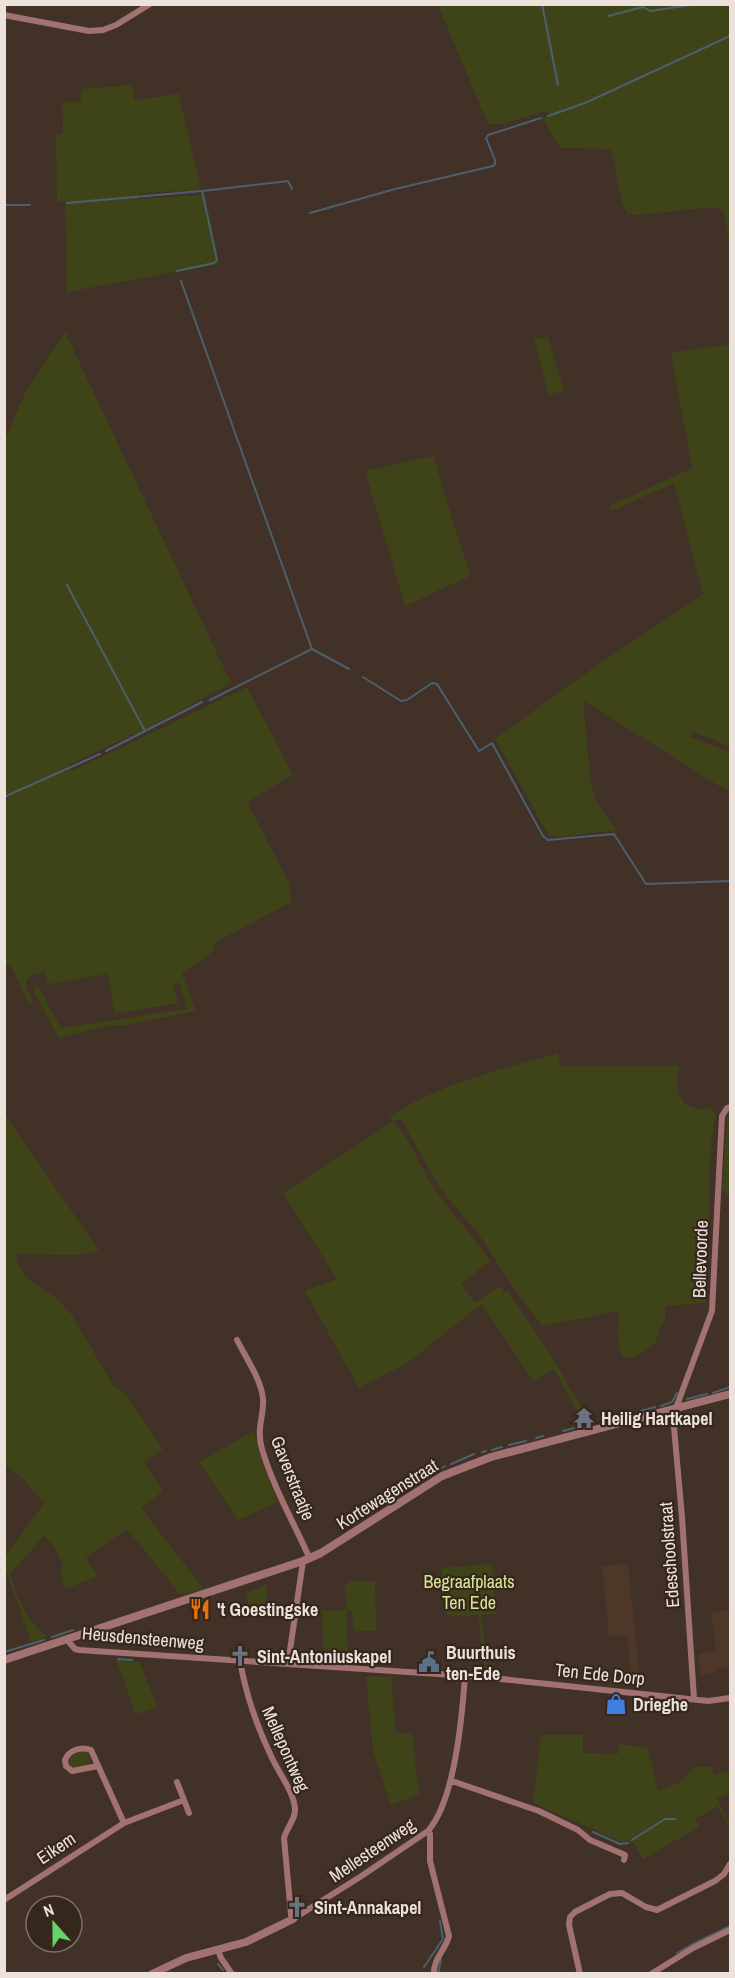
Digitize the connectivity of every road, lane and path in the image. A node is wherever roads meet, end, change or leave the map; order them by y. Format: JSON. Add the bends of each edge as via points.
{"nodes":[{"id":1,"x":150,"y":4,"type":"edge"},
{"id":2,"x":4,"y":15,"type":"edge"},
{"id":3,"x":730,"y":1107,"type":"edge"},
{"id":4,"x":237,"y":1340,"type":"dead end"},
{"id":5,"x":730,"y":1394,"type":"edge"},
{"id":6,"x":676,"y":1409,"type":"junction"},
{"id":7,"x":307,"y":1560,"type":"junction"},
{"id":8,"x":67,"y":1640,"type":"junction"},
{"id":9,"x":4,"y":1660,"type":"edge"},
{"id":10,"x":240,"y":1661,"type":"junction"},
{"id":11,"x":288,"y":1664,"type":"junction"},
{"id":12,"x":465,"y":1676,"type":"junction"},
{"id":13,"x":730,"y":1698,"type":"edge"},
{"id":14,"x":694,"y":1699,"type":"junction"},
{"id":15,"x":98,"y":1767,"type":"junction"},
{"id":16,"x":452,"y":1781,"type":"junction"},
{"id":17,"x":177,"y":1782,"type":"dead end"},
{"id":18,"x":184,"y":1800,"type":"junction"},
{"id":19,"x":189,"y":1813,"type":"dead end"},
{"id":20,"x":124,"y":1822,"type":"junction"},
{"id":21,"x":428,"y":1831,"type":"junction"},
{"id":22,"x":624,"y":1860,"type":"dead end"},
{"id":23,"x":730,"y":1864,"type":"edge"},
{"id":24,"x":4,"y":1900,"type":"edge"},
{"id":25,"x":293,"y":1919,"type":"junction"},
{"id":26,"x":730,"y":1930,"type":"edge"},
{"id":27,"x":218,"y":1950,"type":"junction"},
{"id":28,"x":152,"y":1974,"type":"edge"},
{"id":29,"x":232,"y":1974,"type":"edge"},
{"id":30,"x":434,"y":1974,"type":"edge"},
{"id":31,"x":580,"y":1974,"type":"edge"},
{"id":32,"x":651,"y":1974,"type":"edge"}],
"edges":[{"from":1,"to":2,"type":"street","via":[[103,30],[89,31]]},
{"from":3,"to":6,"type":"street","name":"Bellevoorde","via":[[722,1116],[712,1311]]},
{"from":4,"to":7,"type":"street","name":"Gaverstraatje","via":[[259,1383],[263,1400],[258,1431],[262,1449]]},
{"from":5,"to":6,"type":"street","name":"Kortewagenstraat"},
{"from":6,"to":7,"type":"street","name":"Kortewagenstraat","via":[[463,1466]]},
{"from":6,"to":14,"type":"street","name":"Edeschoolstraat","via":[[673,1416]]},
{"from":7,"to":8,"type":"street","name":"Kortewagenstraat"},
{"from":7,"to":11,"type":"street"},
{"from":8,"to":9,"type":"street","name":"Heusdensteenweg"},
{"from":8,"to":10,"type":"street","name":"Heusdensteenweg","via":[[79,1650]]},
{"from":10,"to":11,"type":"street","name":"Heusdensteenweg"},
{"from":10,"to":25,"type":"street","name":"Mellepontweg","via":[[249,1703],[294,1805],[294,1819],[284,1838]]},
{"from":11,"to":12,"type":"street","name":"Heusdensteenweg"},
{"from":12,"to":14,"type":"street","name":"Ten Ede Dorp"},
{"from":12,"to":16,"type":"street","name":"Mellesteenweg"},
{"from":13,"to":14,"type":"street","name":"Ten Ede Dorp"},
{"from":15,"to":15,"type":"street","via":[[91,1750],[85,1748],[70,1752],[65,1760],[72,1771]]},
{"from":15,"to":20,"type":"street"},
{"from":16,"to":21,"type":"street","name":"Mellesteenweg"},
{"from":16,"to":22,"type":"street","via":[[539,1811],[626,1855]]},
{"from":17,"to":18,"type":"street"},
{"from":18,"to":19,"type":"street"},
{"from":18,"to":20,"type":"street","name":"Eikem"},
{"from":20,"to":24,"type":"street","name":"Eikem"},
{"from":21,"to":25,"type":"street","name":"Mellesteenweg"},
{"from":21,"to":30,"type":"street","via":[[430,1862],[449,1936],[436,1960]]},
{"from":23,"to":31,"type":"street","via":[[715,1881],[657,1910],[622,1893],[610,1894],[575,1912],[569,1925]]},
{"from":25,"to":27,"type":"street","name":"Mellesteenweg","via":[[246,1942]]},
{"from":26,"to":32,"type":"street"},
{"from":27,"to":28,"type":"street","name":"Mellesteenweg","via":[[186,1958]]},
{"from":27,"to":29,"type":"street"}]}
